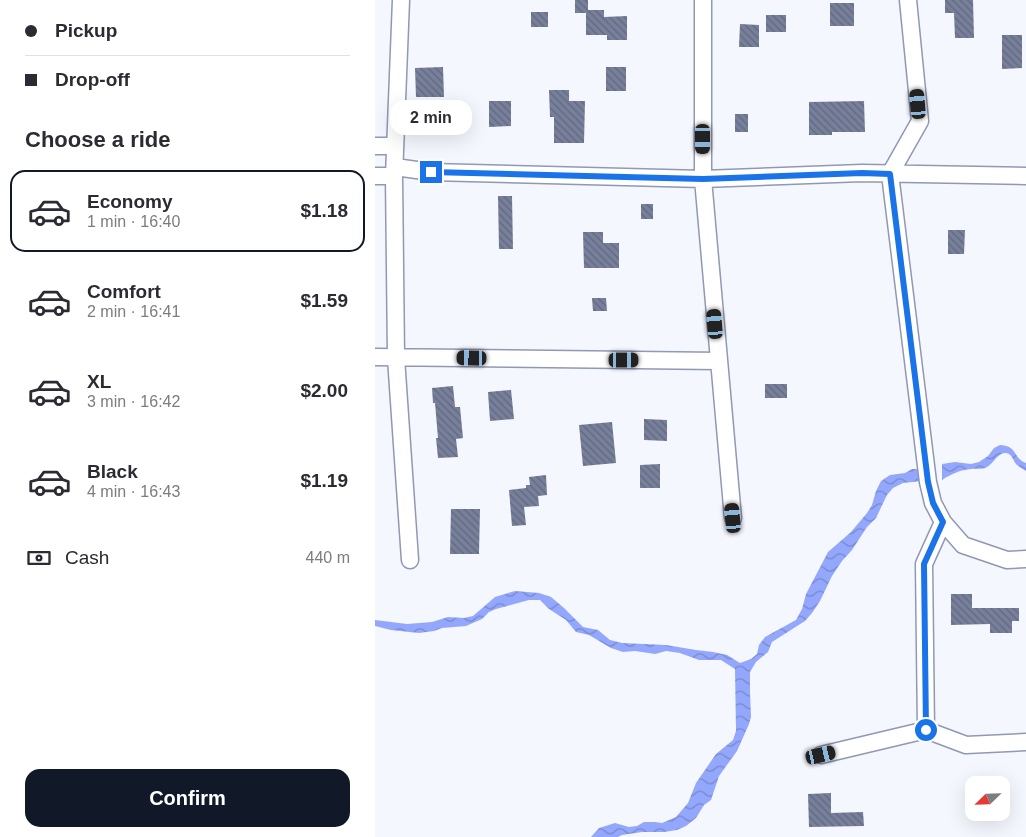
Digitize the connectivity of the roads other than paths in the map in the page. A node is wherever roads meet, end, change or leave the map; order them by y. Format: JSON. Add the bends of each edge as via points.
{"nodes":[{"id":1,"x":401,"y":0,"type":"edge"},
{"id":2,"x":703,"y":0,"type":"edge"},
{"id":3,"x":908,"y":0,"type":"edge"},
{"id":4,"x":375,"y":146,"type":"edge"},
{"id":5,"x":395,"y":146,"type":"junction"},
{"id":6,"x":394,"y":172,"type":"junction"},
{"id":7,"x":890,"y":174,"type":"junction"},
{"id":8,"x":375,"y":176,"type":"edge"},
{"id":9,"x":1026,"y":176,"type":"edge"},
{"id":10,"x":703,"y":179,"type":"junction"},
{"id":11,"x":375,"y":358,"type":"edge"},
{"id":12,"x":396,"y":358,"type":"junction"},
{"id":13,"x":719,"y":361,"type":"junction"},
{"id":14,"x":733,"y":518,"type":"dead end"},
{"id":15,"x":943,"y":522,"type":"junction"},
{"id":16,"x":1026,"y":559,"type":"edge"},
{"id":17,"x":410,"y":560,"type":"dead end"},
{"id":18,"x":926,"y":730,"type":"junction"},
{"id":19,"x":1026,"y":742,"type":"edge"},
{"id":20,"x":821,"y":755,"type":"dead end"}],
"edges":[{"from":1,"to":5,"type":"street"},
{"from":2,"to":10,"type":"street"},
{"from":3,"to":7,"type":"street","via":[[920,121]]},
{"from":4,"to":5,"type":"street"},
{"from":5,"to":6,"type":"street"},
{"from":6,"to":8,"type":"street"},
{"from":6,"to":10,"type":"street"},
{"from":6,"to":12,"type":"street"},
{"from":7,"to":9,"type":"street"},
{"from":7,"to":10,"type":"street"},
{"from":7,"to":15,"type":"street","via":[[927,476],[933,503]]},
{"from":10,"to":13,"type":"street"},
{"from":11,"to":12,"type":"street"},
{"from":12,"to":13,"type":"street"},
{"from":12,"to":17,"type":"street"},
{"from":13,"to":14,"type":"street"},
{"from":15,"to":16,"type":"street","via":[[963,546],[1007,560]]},
{"from":15,"to":18,"type":"street","via":[[924,564]]},
{"from":18,"to":19,"type":"street","via":[[966,746]]},
{"from":18,"to":20,"type":"street"}]}
